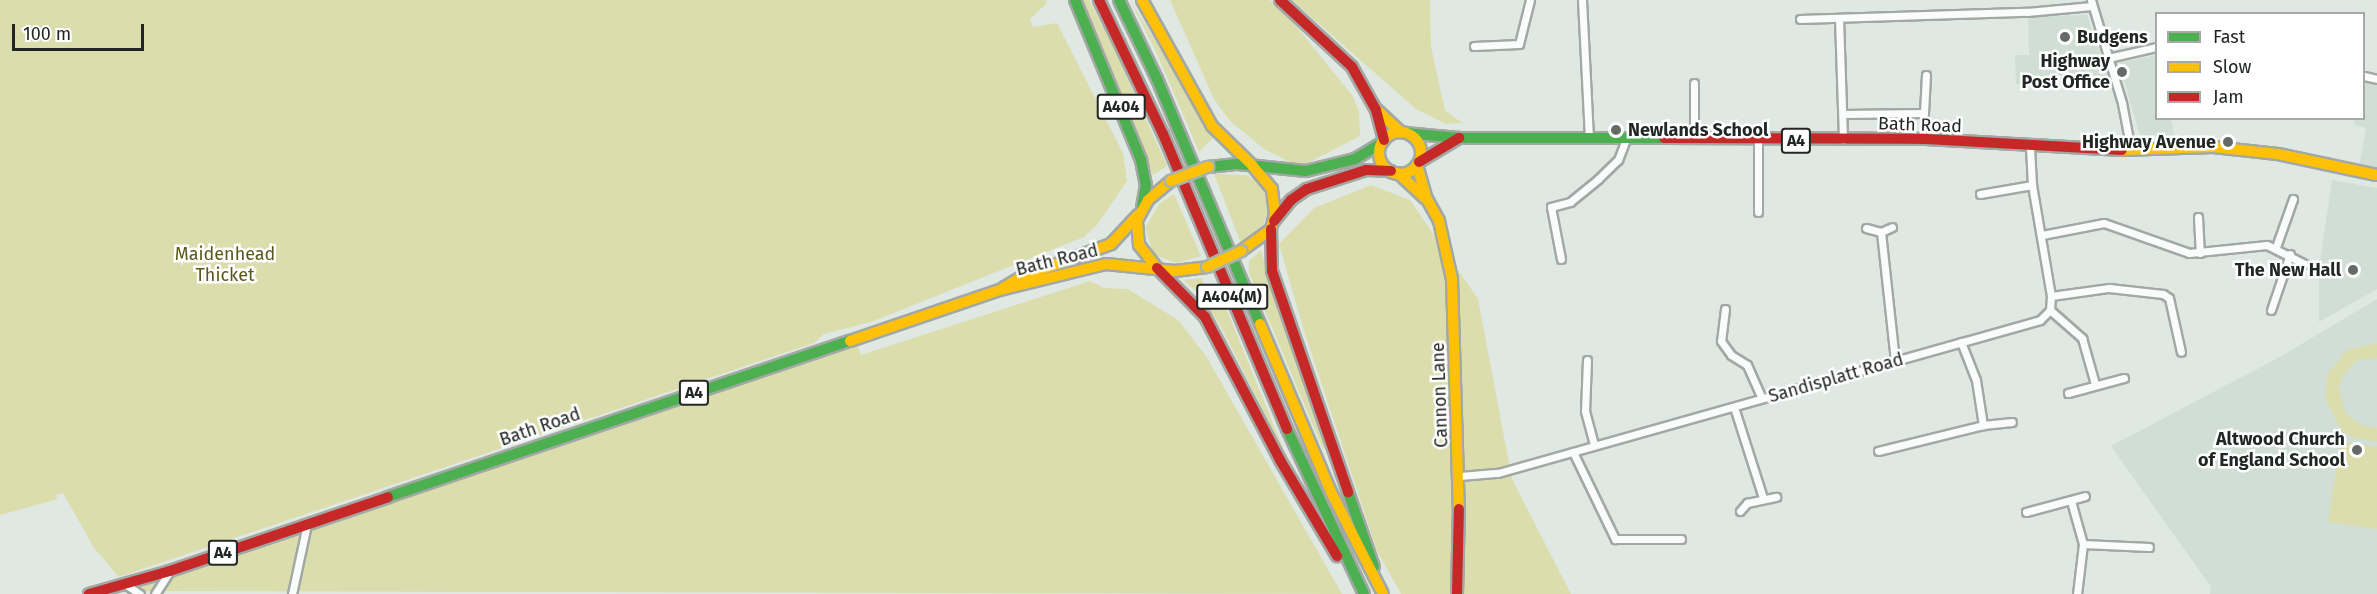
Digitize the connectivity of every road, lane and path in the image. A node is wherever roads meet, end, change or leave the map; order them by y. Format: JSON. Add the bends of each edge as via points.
{"nodes":[{"id":1,"x":1076,"y":0,"type":"edge"},
{"id":2,"x":1099,"y":0,"type":"edge"},
{"id":3,"x":1119,"y":0,"type":"edge"},
{"id":4,"x":1142,"y":0,"type":"edge"},
{"id":5,"x":1280,"y":0,"type":"edge"},
{"id":6,"x":1530,"y":0,"type":"edge"},
{"id":7,"x":1582,"y":0,"type":"edge"},
{"id":8,"x":2091,"y":3,"type":"edge"},
{"id":9,"x":1839,"y":18,"type":"junction"},
{"id":10,"x":1800,"y":19,"type":"dead end"},
{"id":11,"x":1474,"y":46,"type":"dead end"},
{"id":12,"x":2155,"y":47,"type":"edge"},
{"id":13,"x":2108,"y":58,"type":"junction"},
{"id":14,"x":1926,"y":75,"type":"dead end"},
{"id":15,"x":1694,"y":83,"type":"dead end"},
{"id":16,"x":1376,"y":110,"type":"junction"},
{"id":17,"x":1843,"y":114,"type":"junction"},
{"id":18,"x":1403,"y":132,"type":"junction"},
{"id":19,"x":1589,"y":136,"type":"junction"},
{"id":20,"x":1627,"y":137,"type":"junction"},
{"id":21,"x":1459,"y":138,"type":"junction"},
{"id":22,"x":1694,"y":138,"type":"junction"},
{"id":23,"x":1758,"y":141,"type":"junction"},
{"id":24,"x":1843,"y":141,"type":"junction"},
{"id":25,"x":1383,"y":142,"type":"junction"},
{"id":26,"x":2030,"y":149,"type":"junction"},
{"id":27,"x":2132,"y":150,"type":"junction"},
{"id":28,"x":1418,"y":163,"type":"junction"},
{"id":29,"x":1253,"y":166,"type":"junction"},
{"id":30,"x":1395,"y":172,"type":"junction"},
{"id":31,"x":2377,"y":175,"type":"edge"},
{"id":32,"x":2032,"y":185,"type":"junction"},
{"id":33,"x":1980,"y":194,"type":"dead end"},
{"id":34,"x":1427,"y":199,"type":"junction"},
{"id":35,"x":2293,"y":199,"type":"dead end"},
{"id":36,"x":1140,"y":211,"type":"junction"},
{"id":37,"x":1758,"y":212,"type":"dead end"},
{"id":38,"x":2198,"y":217,"type":"dead end"},
{"id":39,"x":1273,"y":225,"type":"junction"},
{"id":40,"x":1892,"y":227,"type":"dead end"},
{"id":41,"x":1866,"y":228,"type":"dead end"},
{"id":42,"x":1881,"y":232,"type":"junction"},
{"id":43,"x":2042,"y":235,"type":"junction"},
{"id":44,"x":2276,"y":247,"type":"junction"},
{"id":45,"x":2200,"y":252,"type":"junction"},
{"id":46,"x":2290,"y":254,"type":"junction"},
{"id":47,"x":1561,"y":258,"type":"dead end"},
{"id":48,"x":2305,"y":264,"type":"dead end"},
{"id":49,"x":1157,"y":268,"type":"junction"},
{"id":50,"x":1000,"y":290,"type":"junction"},
{"id":51,"x":2051,"y":296,"type":"junction"},
{"id":52,"x":1725,"y":309,"type":"dead end"},
{"id":53,"x":2050,"y":310,"type":"junction"},
{"id":54,"x":2271,"y":310,"type":"dead end"},
{"id":55,"x":1961,"y":342,"type":"junction"},
{"id":56,"x":2181,"y":352,"type":"dead end"},
{"id":57,"x":1587,"y":360,"type":"dead end"},
{"id":58,"x":1895,"y":362,"type":"junction"},
{"id":59,"x":2124,"y":378,"type":"dead end"},
{"id":60,"x":2095,"y":384,"type":"junction"},
{"id":61,"x":2068,"y":393,"type":"dead end"},
{"id":62,"x":1762,"y":398,"type":"junction"},
{"id":63,"x":1734,"y":407,"type":"junction"},
{"id":64,"x":2012,"y":422,"type":"dead end"},
{"id":65,"x":1983,"y":425,"type":"junction"},
{"id":66,"x":1594,"y":445,"type":"junction"},
{"id":67,"x":1878,"y":451,"type":"dead end"},
{"id":68,"x":1573,"y":452,"type":"junction"},
{"id":69,"x":1460,"y":476,"type":"junction"},
{"id":70,"x":2085,"y":496,"type":"dead end"},
{"id":71,"x":1776,"y":497,"type":"dead end"},
{"id":72,"x":1763,"y":498,"type":"junction"},
{"id":73,"x":2070,"y":501,"type":"junction"},
{"id":74,"x":1740,"y":511,"type":"dead end"},
{"id":75,"x":2026,"y":512,"type":"dead end"},
{"id":76,"x":307,"y":524,"type":"junction"},
{"id":77,"x":1681,"y":539,"type":"dead end"},
{"id":78,"x":2083,"y":544,"type":"junction"},
{"id":79,"x":2149,"y":548,"type":"dead end"},
{"id":80,"x":170,"y":571,"type":"junction"},
{"id":81,"x":125,"y":584,"type":"junction"},
{"id":82,"x":89,"y":594,"type":"edge"},
{"id":83,"x":140,"y":594,"type":"edge"},
{"id":84,"x":155,"y":594,"type":"edge"},
{"id":85,"x":292,"y":594,"type":"edge"},
{"id":86,"x":1364,"y":594,"type":"edge"},
{"id":87,"x":1383,"y":594,"type":"edge"},
{"id":88,"x":1457,"y":594,"type":"edge"},
{"id":89,"x":2077,"y":594,"type":"edge"}],
"edges":[{"from":1,"to":36,"type":"main road","number":"A404","via":[[1141,160],[1146,185]]},
{"from":2,"to":86,"type":"main road","number":"A404(M)","via":[[1159,123],[1307,477]]},
{"from":3,"to":87,"type":"main road","number":"A404(M)","via":[[1157,79],[1331,492]]},
{"from":4,"to":29,"type":"main road","via":[[1212,126]]},
{"from":5,"to":16,"type":"main road","via":[[1352,67]]},
{"from":6,"to":11,"type":"street","via":[[1519,44]]},
{"from":7,"to":19,"type":"street"},
{"from":8,"to":9,"type":"street"},
{"from":8,"to":13,"type":"street"},
{"from":9,"to":10,"type":"street"},
{"from":9,"to":17,"type":"street"},
{"from":12,"to":13,"type":"street"},
{"from":13,"to":27,"type":"street"},
{"from":14,"to":17,"type":"street","via":[[1924,113]]},
{"from":15,"to":22,"type":"street"},
{"from":16,"to":18,"type":"main road"},
{"from":16,"to":25,"type":"main road"},
{"from":17,"to":24,"type":"street"},
{"from":18,"to":21,"type":"main road","name":"Bath Road","number":"A4"},
{"from":18,"to":25,"type":"main road"},
{"from":18,"to":28,"type":"main road","via":[[1418,142]]},
{"from":19,"to":20,"type":"main road","name":"Bath Road","number":"A4"},
{"from":19,"to":21,"type":"main road","name":"Bath Road","number":"A4"},
{"from":20,"to":22,"type":"main road","name":"Bath Road","number":"A4"},
{"from":20,"to":47,"type":"street","via":[[1618,160],[1598,179],[1570,202],[1551,207]]},
{"from":21,"to":28,"type":"main road"},
{"from":22,"to":23,"type":"main road","name":"Bath Road","number":"A4"},
{"from":23,"to":24,"type":"main road","name":"Bath Road","number":"A4"},
{"from":23,"to":37,"type":"street"},
{"from":24,"to":26,"type":"main road","name":"Bath Road","number":"A4","via":[[1926,140]]},
{"from":25,"to":29,"type":"main road","via":[[1355,159],[1314,169]]},
{"from":25,"to":30,"type":"main road","via":[[1381,161]]},
{"from":26,"to":27,"type":"main road","name":"Bath Road","number":"A4"},
{"from":26,"to":32,"type":"street"},
{"from":27,"to":31,"type":"main road","name":"Bath Road","number":"A4","via":[[2212,147],[2278,154]]},
{"from":28,"to":30,"type":"main road"},
{"from":28,"to":34,"type":"main road","name":"Cannon Lane"},
{"from":29,"to":36,"type":"main road","bridge":true,"via":[[1208,167],[1171,181]]},
{"from":29,"to":39,"type":"main road","via":[[1274,194]]},
{"from":30,"to":34,"type":"main road","name":"Cannon Lane"},
{"from":30,"to":39,"type":"main road","via":[[1366,170],[1307,189],[1291,200]]},
{"from":32,"to":33,"type":"street"},
{"from":32,"to":43,"type":"street"},
{"from":34,"to":69,"type":"main road","name":"Cannon Lane","via":[[1439,221],[1452,279]]},
{"from":35,"to":44,"type":"street"},
{"from":36,"to":49,"type":"main road","via":[[1139,245]]},
{"from":36,"to":50,"type":"main road","name":"Bath Road","number":"A4","via":[[1111,244],[1020,277]]},
{"from":38,"to":45,"type":"street"},
{"from":39,"to":49,"type":"main road","bridge":true,"via":[[1241,252],[1207,267],[1183,271]]},
{"from":39,"to":87,"type":"main road","number":"A404(M)","via":[[1270,264]]},
{"from":40,"to":42,"type":"street"},
{"from":41,"to":42,"type":"street"},
{"from":42,"to":58,"type":"street"},
{"from":43,"to":45,"type":"street","via":[[2104,223],[2121,226],[2170,248]]},
{"from":43,"to":51,"type":"street"},
{"from":44,"to":45,"type":"street","via":[[2248,245],[2228,252]]},
{"from":44,"to":46,"type":"street"},
{"from":46,"to":48,"type":"street"},
{"from":46,"to":54,"type":"street"},
{"from":49,"to":50,"type":"main road","name":"Bath Road","number":"A4","via":[[1106,264]]},
{"from":49,"to":86,"type":"main road","number":"A404(M)","via":[[1205,316],[1310,513]]},
{"from":50,"to":76,"type":"main road","name":"Bath Road","number":"A4"},
{"from":51,"to":53,"type":"street"},
{"from":51,"to":56,"type":"street","via":[[2109,288],[2163,294],[2169,298]]},
{"from":52,"to":62,"type":"street","via":[[1721,341],[1731,355],[1747,365]]},
{"from":53,"to":55,"type":"street","name":"Sandisplatt Road","via":[[2040,320]]},
{"from":53,"to":60,"type":"street","via":[[2082,338]]},
{"from":55,"to":58,"type":"street","name":"Sandisplatt Road"},
{"from":55,"to":65,"type":"street","via":[[1976,380]]},
{"from":57,"to":66,"type":"street","via":[[1585,411]]},
{"from":58,"to":62,"type":"street","name":"Sandisplatt Road"},
{"from":59,"to":60,"type":"street"},
{"from":60,"to":61,"type":"street"},
{"from":62,"to":63,"type":"street","name":"Sandisplatt Road"},
{"from":63,"to":66,"type":"street","name":"Sandisplatt Road"},
{"from":63,"to":72,"type":"street"},
{"from":64,"to":65,"type":"street"},
{"from":65,"to":67,"type":"street"},
{"from":66,"to":68,"type":"street","name":"Sandisplatt Road"},
{"from":68,"to":69,"type":"street","name":"Sandisplatt Road","via":[[1498,472]]},
{"from":68,"to":77,"type":"street","via":[[1615,539]]},
{"from":69,"to":88,"type":"main road","name":"Cannon Lane"},
{"from":70,"to":73,"type":"street"},
{"from":71,"to":72,"type":"street"},
{"from":72,"to":74,"type":"street","via":[[1747,503]]},
{"from":73,"to":75,"type":"street"},
{"from":73,"to":78,"type":"street"},
{"from":76,"to":80,"type":"main road","name":"Bath Road","number":"A4"},
{"from":76,"to":85,"type":"street"},
{"from":78,"to":79,"type":"street"},
{"from":78,"to":89,"type":"street"},
{"from":80,"to":81,"type":"main road","name":"Bath Road","number":"A4"},
{"from":80,"to":84,"type":"street"},
{"from":81,"to":82,"type":"main road","name":"Bath Road","number":"A4"},
{"from":81,"to":83,"type":"street"}]}
